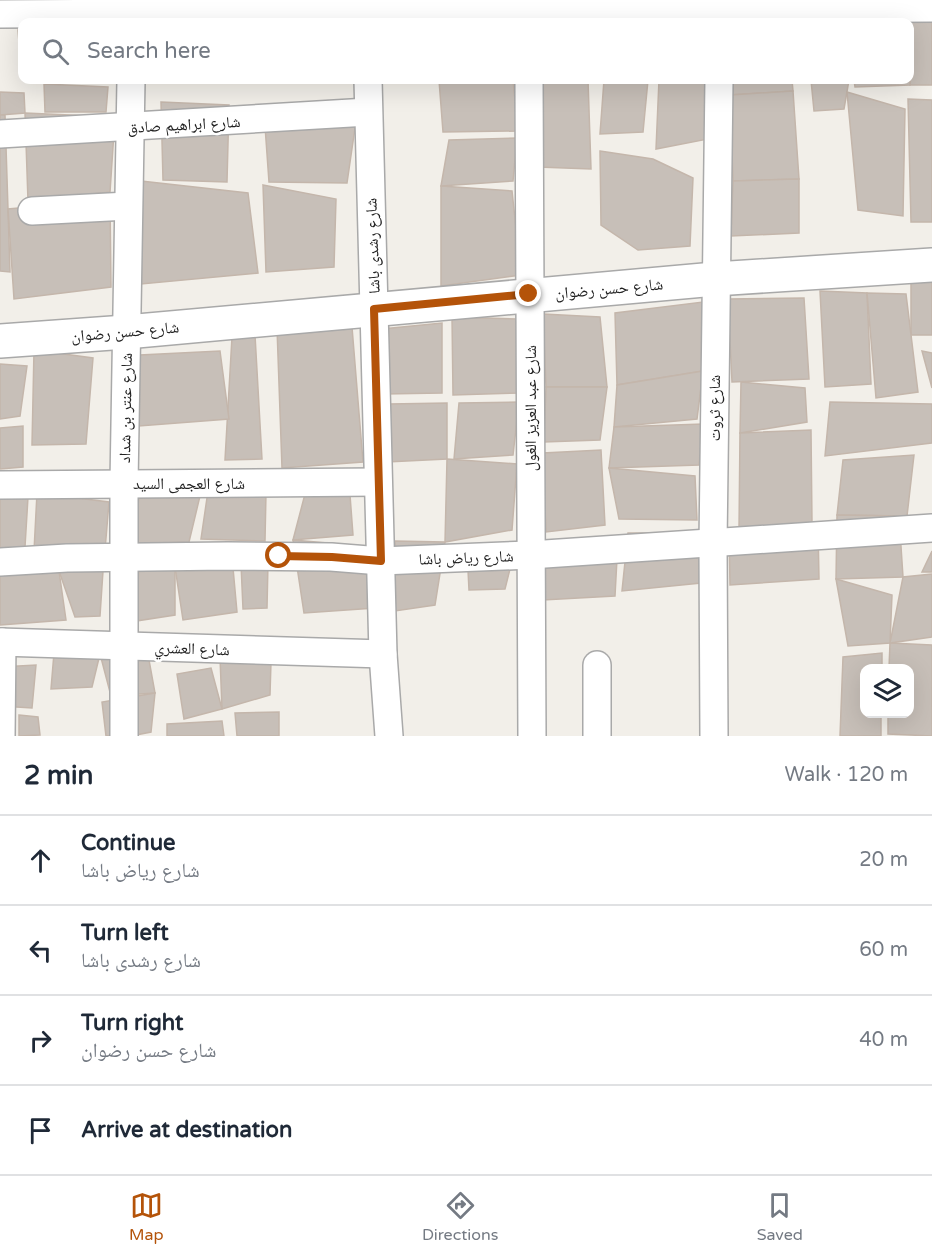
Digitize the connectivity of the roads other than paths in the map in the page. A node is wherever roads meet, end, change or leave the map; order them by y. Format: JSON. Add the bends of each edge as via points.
{"nodes":[{"id":1,"x":932,"y":8,"type":"edge"},
{"id":2,"x":720,"y":11,"type":"edge"},
{"id":3,"x":132,"y":12,"type":"edge"},
{"id":4,"x":367,"y":12,"type":"edge"},
{"id":5,"x":0,"y":14,"type":"edge"},
{"id":6,"x":529,"y":17,"type":"edge"},
{"id":7,"x":131,"y":84,"type":"edge"},
{"id":8,"x":368,"y":84,"type":"edge"},
{"id":9,"x":529,"y":84,"type":"edge"},
{"id":10,"x":718,"y":84,"type":"edge"},
{"id":11,"x":368,"y":112,"type":"junction"},
{"id":12,"x":129,"y":127,"type":"junction"},
{"id":13,"x":0,"y":134,"type":"edge"},
{"id":14,"x":128,"y":206,"type":"junction"},
{"id":15,"x":32,"y":211,"type":"dead end"},
{"id":16,"x":932,"y":265,"type":"edge"},
{"id":17,"x":715,"y":279,"type":"junction"},
{"id":18,"x":529,"y":294,"type":"junction"},
{"id":19,"x":374,"y":309,"type":"junction"},
{"id":20,"x":126,"y":332,"type":"junction"},
{"id":21,"x":0,"y":341,"type":"edge"},
{"id":22,"x":378,"y":482,"type":"junction"},
{"id":23,"x":124,"y":483,"type":"junction"},
{"id":24,"x":0,"y":485,"type":"edge"},
{"id":25,"x":932,"y":528,"type":"edge"},
{"id":26,"x":713,"y":544,"type":"junction"},
{"id":27,"x":530,"y":555,"type":"junction"},
{"id":28,"x":124,"y":557,"type":"junction"},
{"id":29,"x":381,"y":561,"type":"junction"},
{"id":30,"x":0,"y":562,"type":"edge"},
{"id":31,"x":1,"y":642,"type":"edge"},
{"id":32,"x":124,"y":645,"type":"junction"},
{"id":33,"x":383,"y":654,"type":"junction"},
{"id":34,"x":597,"y":666,"type":"dead end"},
{"id":35,"x":2,"y":736,"type":"edge"},
{"id":36,"x":124,"y":736,"type":"edge"},
{"id":37,"x":389,"y":736,"type":"edge"},
{"id":38,"x":532,"y":736,"type":"edge"},
{"id":39,"x":597,"y":736,"type":"edge"},
{"id":40,"x":714,"y":736,"type":"edge"}],
"edges":[{"from":1,"to":2,"type":"street"},
{"from":2,"to":6,"type":"street"},
{"from":3,"to":4,"type":"street"},
{"from":3,"to":5,"type":"street"},
{"from":4,"to":6,"type":"street"},
{"from":7,"to":12,"type":"street","name":"شارع عنتر بن شداد"},
{"from":8,"to":11,"type":"street","name":"شارع رشدى باشا"},
{"from":9,"to":18,"type":"street","name":"شارع عبد العزيز الغول"},
{"from":10,"to":17,"type":"street","name":"شارع ثروت"},
{"from":11,"to":12,"type":"street","name":"شارع ابراهيم صادق"},
{"from":11,"to":19,"type":"street","name":"شارع رشدى باشا"},
{"from":12,"to":13,"type":"street","name":"شارع ابراهيم صادق"},
{"from":12,"to":14,"type":"street","name":"شارع عنتر بن شداد"},
{"from":14,"to":15,"type":"street"},
{"from":14,"to":20,"type":"street","name":"شارع عنتر بن شداد"},
{"from":16,"to":17,"type":"street","name":"شارع حسن رضوان"},
{"from":17,"to":18,"type":"street","name":"شارع حسن رضوان"},
{"from":17,"to":26,"type":"street","name":"شارع ثروت"},
{"from":18,"to":19,"type":"street","name":"شارع حسن رضوان"},
{"from":18,"to":27,"type":"street","name":"شارع عبد العزيز الغول"},
{"from":19,"to":20,"type":"street","name":"شارع حسن رضوان"},
{"from":19,"to":22,"type":"street","name":"شارع رشدى باشا"},
{"from":20,"to":21,"type":"street","name":"شارع حسن رضوان"},
{"from":20,"to":23,"type":"street","name":"شارع عنتر بن شداد"},
{"from":22,"to":23,"type":"street","name":"شارع العجمى السيد"},
{"from":22,"to":29,"type":"street","name":"شارع رشدى باشا"},
{"from":23,"to":24,"type":"street","name":"شارع العجمى السيد"},
{"from":23,"to":28,"type":"street","name":"شارع عنتر بن شداد"},
{"from":25,"to":26,"type":"street","name":"شارع رياض باشا"},
{"from":26,"to":27,"type":"street","name":"شارع رياض باشا"},
{"from":26,"to":40,"type":"street","name":"شارع ثروت"},
{"from":27,"to":29,"type":"street","name":"شارع رياض باشا"},
{"from":27,"to":38,"type":"street","name":"شارع عبد العزيز الغول"},
{"from":28,"to":29,"type":"street","name":"شارع رياض باشا","via":[[300,556]]},
{"from":28,"to":30,"type":"street","name":"شارع رياض باشا"},
{"from":28,"to":32,"type":"street","name":"شارع عنتر بن شداد"},
{"from":29,"to":33,"type":"street","name":"شارع رشدى باشا"},
{"from":31,"to":32,"type":"street","name":"شارع العشري"},
{"from":31,"to":35,"type":"street"},
{"from":32,"to":33,"type":"street","name":"شارع العشري"},
{"from":32,"to":36,"type":"street","name":"شارع عنتر بن شداد"},
{"from":33,"to":37,"type":"street","name":"شارع رشدى باشا"},
{"from":34,"to":39,"type":"street"}]}
